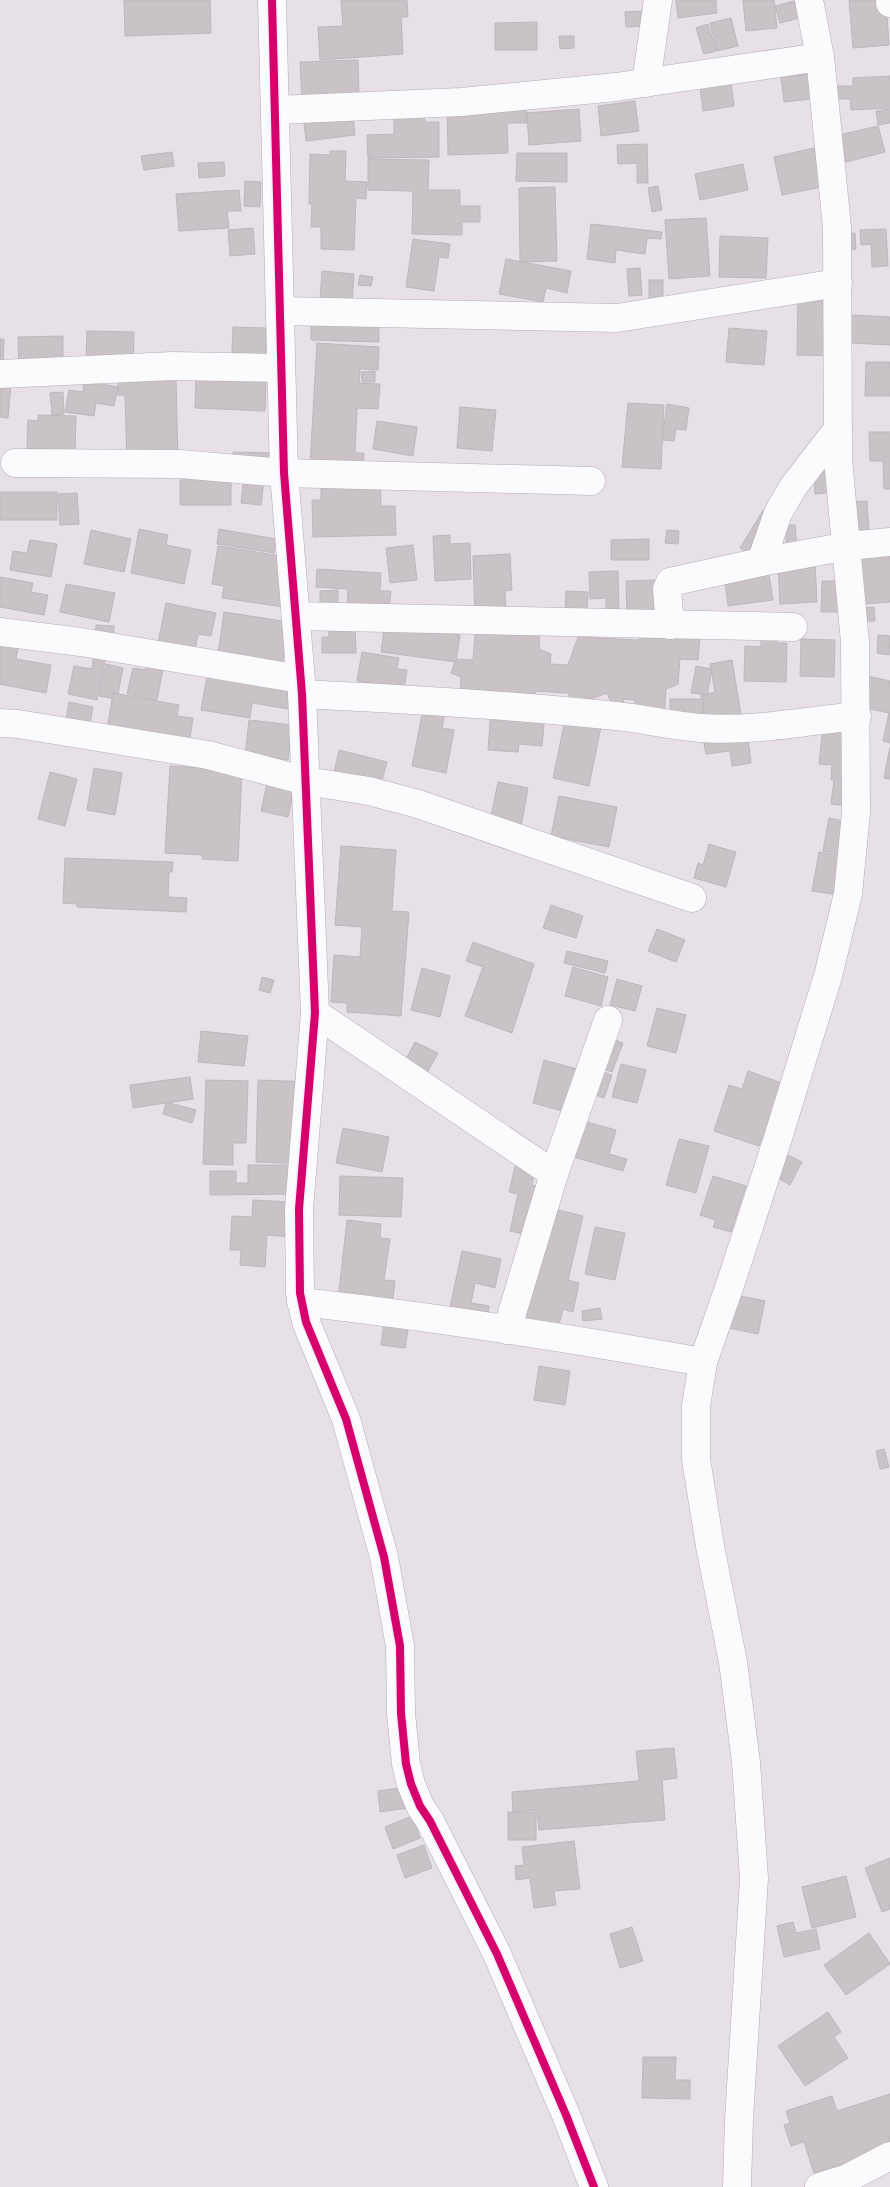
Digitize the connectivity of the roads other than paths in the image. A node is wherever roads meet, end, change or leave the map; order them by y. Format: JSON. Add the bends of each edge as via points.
{"nodes":[{"id":1,"x":272,"y":0,"type":"edge"},
{"id":2,"x":658,"y":0,"type":"edge"},
{"id":3,"x":809,"y":0,"type":"edge"},
{"id":4,"x":820,"y":57,"type":"junction"},
{"id":5,"x":646,"y":83,"type":"junction"},
{"id":6,"x":276,"y":110,"type":"junction"},
{"id":7,"x":838,"y":283,"type":"junction"},
{"id":8,"x":281,"y":310,"type":"junction"},
{"id":9,"x":281,"y":368,"type":"junction"},
{"id":10,"x":0,"y":374,"type":"edge"},
{"id":11,"x":838,"y":429,"type":"junction"},
{"id":12,"x":15,"y":462,"type":"dead end"},
{"id":13,"x":284,"y":473,"type":"junction"},
{"id":14,"x":591,"y":481,"type":"dead end"},
{"id":15,"x":890,"y":542,"type":"edge"},
{"id":16,"x":848,"y":546,"type":"junction"},
{"id":17,"x":761,"y":562,"type":"junction"},
{"id":18,"x":296,"y":616,"type":"junction"},
{"id":19,"x":670,"y":625,"type":"junction"},
{"id":20,"x":793,"y":627,"type":"dead end"},
{"id":21,"x":0,"y":632,"type":"edge"},
{"id":22,"x":301,"y":687,"type":"junction"},
{"id":23,"x":857,"y":716,"type":"junction"},
{"id":24,"x":0,"y":723,"type":"edge"},
{"id":25,"x":306,"y":781,"type":"junction"},
{"id":26,"x":692,"y":898,"type":"dead end"},
{"id":27,"x":315,"y":1013,"type":"junction"},
{"id":28,"x":608,"y":1020,"type":"dead end"},
{"id":29,"x":554,"y":1174,"type":"junction"},
{"id":30,"x":301,"y":1302,"type":"junction"},
{"id":31,"x":507,"y":1330,"type":"junction"},
{"id":32,"x":702,"y":1362,"type":"junction"},
{"id":33,"x":890,"y":2156,"type":"edge"},
{"id":34,"x":594,"y":2187,"type":"edge"},
{"id":35,"x":737,"y":2187,"type":"edge"},
{"id":36,"x":819,"y":2187,"type":"edge"}],
"edges":[{"from":1,"to":6,"type":"street"},
{"from":2,"to":5,"type":"street"},
{"from":3,"to":4,"type":"street"},
{"from":4,"to":5,"type":"street"},
{"from":4,"to":7,"type":"street","via":[[838,227]]},
{"from":5,"to":6,"type":"street","via":[[461,102]]},
{"from":6,"to":8,"type":"street"},
{"from":7,"to":8,"type":"street","via":[[617,318]]},
{"from":7,"to":11,"type":"street"},
{"from":8,"to":9,"type":"street"},
{"from":9,"to":10,"type":"street","via":[[174,366]]},
{"from":9,"to":13,"type":"street"},
{"from":11,"to":16,"type":"street","via":[[838,459]]},
{"from":11,"to":17,"type":"street","via":[[793,487],[778,513]]},
{"from":12,"to":13,"type":"street","via":[[180,464]]},
{"from":13,"to":14,"type":"street"},
{"from":13,"to":18,"type":"street"},
{"from":15,"to":16,"type":"street"},
{"from":16,"to":17,"type":"street"},
{"from":16,"to":23,"type":"street"},
{"from":17,"to":19,"type":"street","via":[[670,582],[667,588]]},
{"from":18,"to":19,"type":"street"},
{"from":18,"to":22,"type":"street"},
{"from":19,"to":20,"type":"street"},
{"from":21,"to":22,"type":"street","via":[[81,642]]},
{"from":22,"to":23,"type":"street","via":[[618,716],[702,728],[736,728]]},
{"from":22,"to":25,"type":"street"},
{"from":23,"to":32,"type":"street","via":[[856,813],[848,894],[828,976],[777,1142]]},
{"from":24,"to":25,"type":"street","via":[[208,755]]},
{"from":25,"to":26,"type":"street","via":[[369,791],[418,804]]},
{"from":25,"to":27,"type":"street"},
{"from":27,"to":29,"type":"street"},
{"from":27,"to":30,"type":"street","via":[[299,1209]]},
{"from":28,"to":29,"type":"street"},
{"from":29,"to":31,"type":"street"},
{"from":30,"to":31,"type":"street","via":[[431,1317]]},
{"from":30,"to":34,"type":"street","via":[[306,1322],[346,1419],[384,1557],[400,1646],[401,1713],[411,1784],[497,1954]]},
{"from":31,"to":32,"type":"street"},
{"from":32,"to":35,"type":"street","via":[[696,1406],[696,1458],[733,1662],[746,1762],[754,1878]]},
{"from":33,"to":36,"type":"street","via":[[848,2178]]}]}
